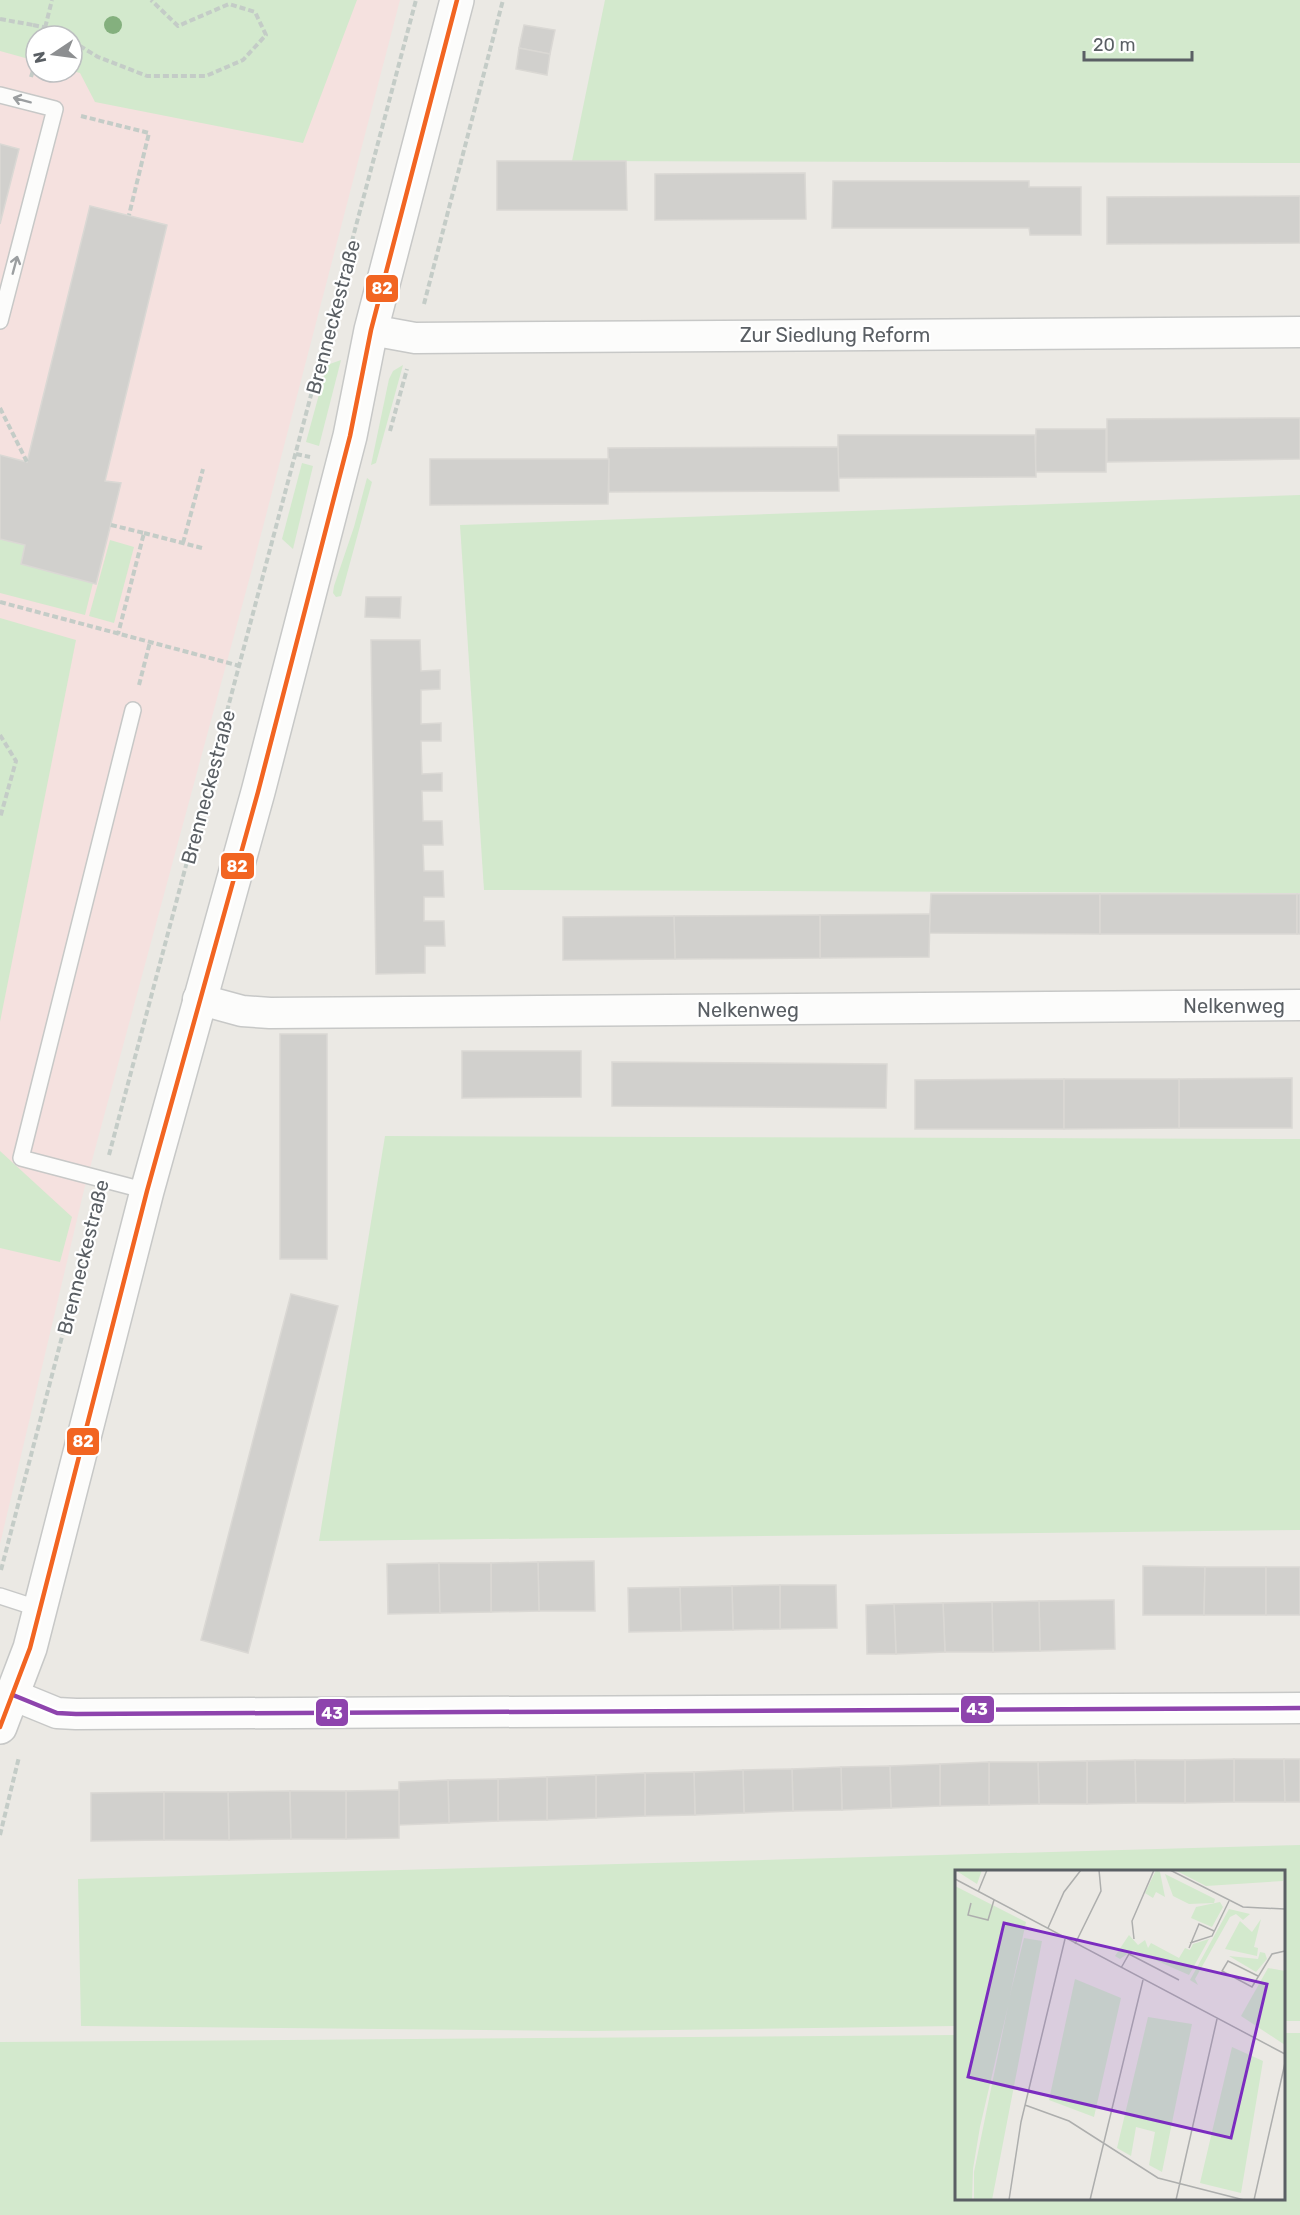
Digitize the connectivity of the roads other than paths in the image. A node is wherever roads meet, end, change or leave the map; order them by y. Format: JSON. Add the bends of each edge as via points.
{"nodes":[{"id":1,"x":457,"y":0,"type":"edge"},
{"id":2,"x":0,"y":95,"type":"edge"},
{"id":3,"x":0,"y":321,"type":"edge"},
{"id":4,"x":371,"y":330,"type":"junction"},
{"id":5,"x":1300,"y":332,"type":"edge"},
{"id":6,"x":133,"y":710,"type":"road end"},
{"id":7,"x":198,"y":999,"type":"junction"},
{"id":8,"x":1300,"y":1005,"type":"edge"},
{"id":9,"x":147,"y":1191,"type":"junction"},
{"id":10,"x":0,"y":1596,"type":"edge"},
{"id":11,"x":40,"y":1609,"type":"junction"},
{"id":12,"x":13,"y":1695,"type":"junction"},
{"id":13,"x":1300,"y":1708,"type":"edge"},
{"id":14,"x":11,"y":1737,"type":"edge"}],
"edges":[{"from":1,"to":4,"type":"street","name":"Brenneckestraße"},
{"from":3,"to":2,"type":"lane","one_way":true,"via":[[55,109]]},
{"from":4,"to":5,"type":"street","name":"Zur Siedlung Reform","via":[[416,338]]},
{"from":4,"to":7,"type":"street","name":"Brenneckestraße","via":[[350,436],[258,792]]},
{"from":6,"to":9,"type":"lane","via":[[21,1158]]},
{"from":7,"to":8,"type":"street","name":"Nelkenweg","via":[[270,1014]]},
{"from":7,"to":9,"type":"street","name":"Brenneckestraße"},
{"from":9,"to":11,"type":"street","name":"Brenneckestraße"},
{"from":10,"to":11,"type":"lane"},
{"from":11,"to":12,"type":"street","name":"Brenneckestraße"},
{"from":12,"to":13,"type":"street","via":[[57,1713],[76,1714]]},
{"from":12,"to":14,"type":"street","name":"Brenneckestraße"}]}
